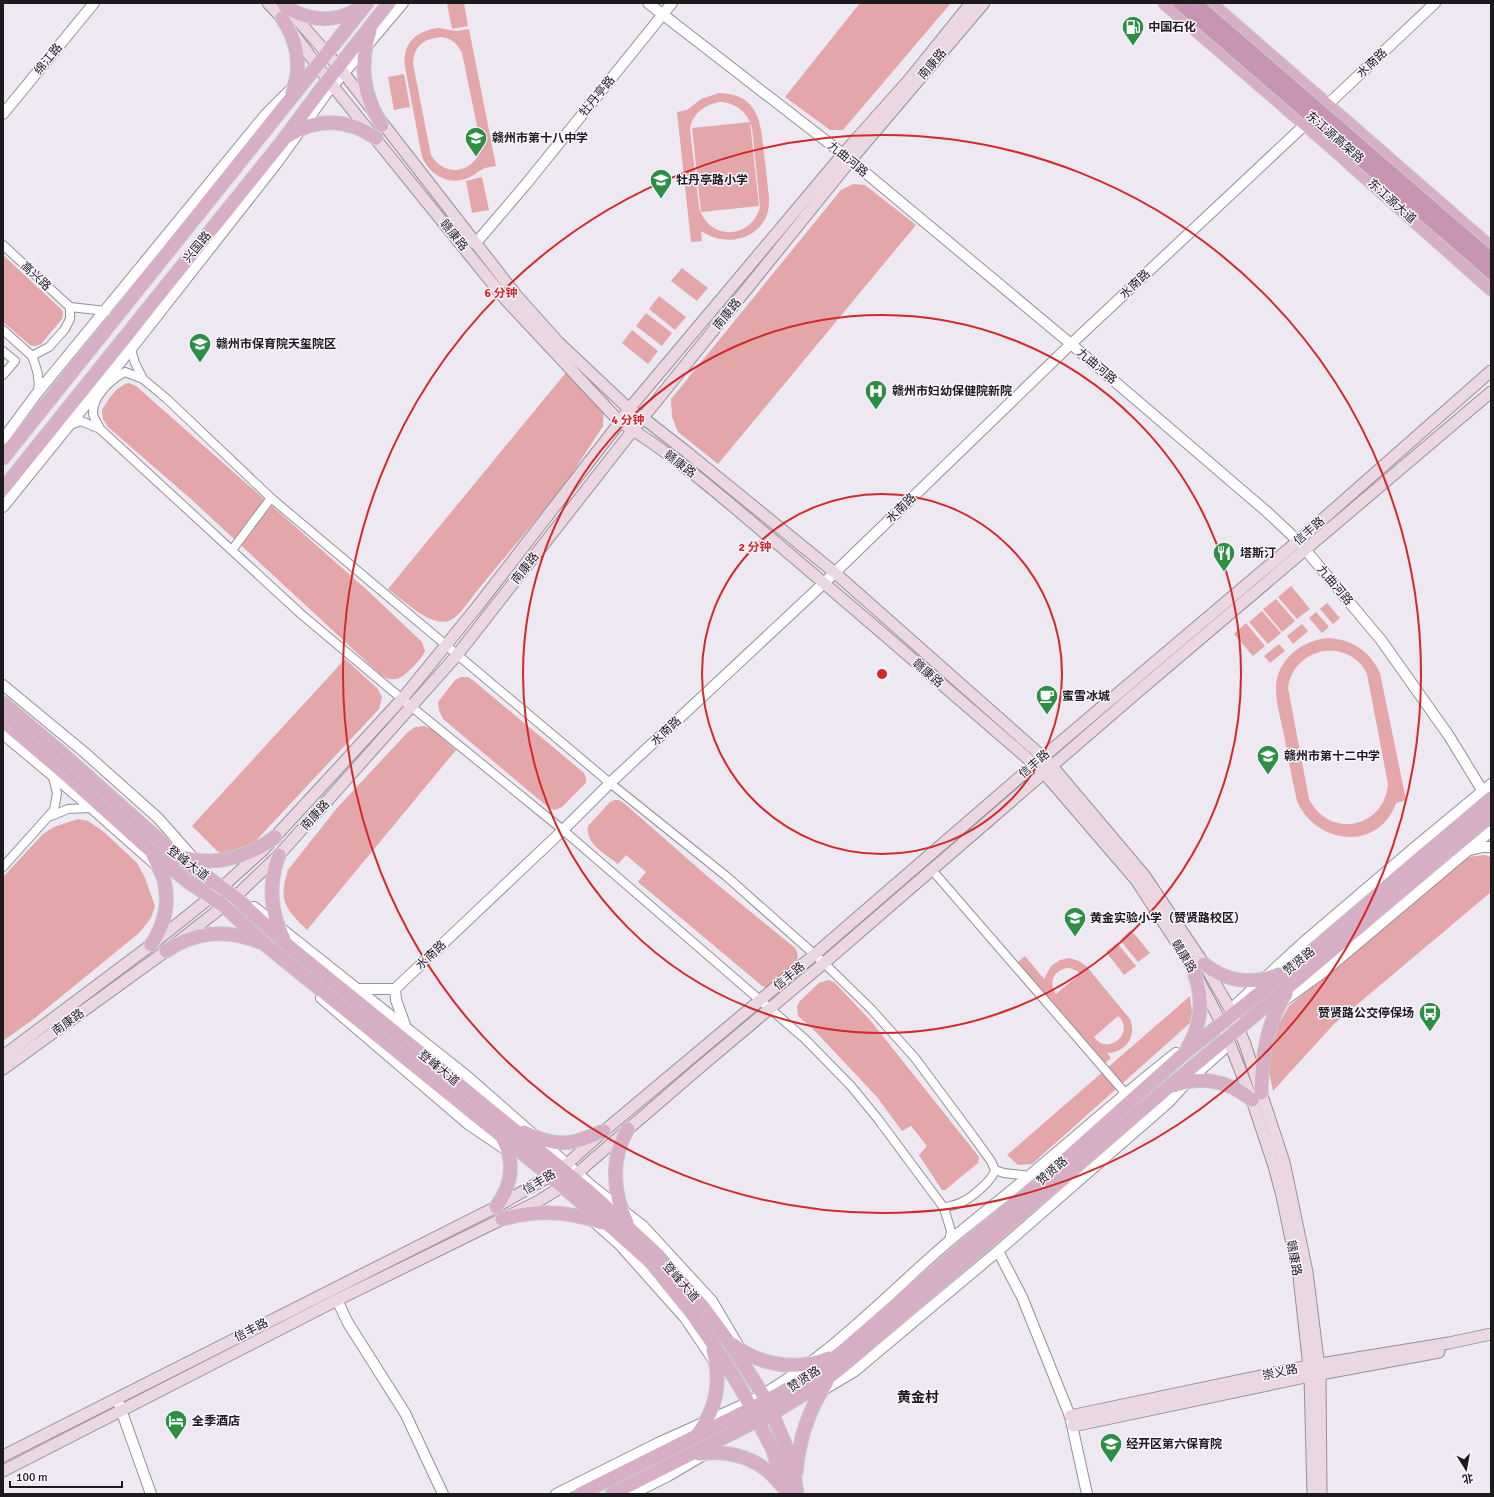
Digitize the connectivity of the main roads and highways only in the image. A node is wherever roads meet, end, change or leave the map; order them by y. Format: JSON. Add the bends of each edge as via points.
{"nodes":[{"id":1,"x":268,"y":3,"type":"edge"},
{"id":2,"x":367,"y":3,"type":"edge"},
{"id":3,"x":389,"y":3,"type":"edge"},
{"id":4,"x":971,"y":3,"type":"edge"},
{"id":5,"x":984,"y":3,"type":"edge"},
{"id":6,"x":1166,"y":3,"type":"edge"},
{"id":7,"x":1180,"y":3,"type":"edge"},
{"id":8,"x":1195,"y":3,"type":"edge"},
{"id":9,"x":1210,"y":3,"type":"edge"},
{"id":10,"x":354,"y":8,"type":"edge"},
{"id":11,"x":283,"y":9,"type":"edge"},
{"id":12,"x":374,"y":20,"type":"junction"},
{"id":13,"x":325,"y":52,"type":"junction"},
{"id":14,"x":316,"y":64,"type":"junction"},
{"id":15,"x":341,"y":70,"type":"junction"},
{"id":16,"x":330,"y":82,"type":"junction"},
{"id":17,"x":281,"y":112,"type":"junction"},
{"id":18,"x":382,"y":125,"type":"junction"},
{"id":19,"x":376,"y":138,"type":"junction"},
{"id":20,"x":281,"y":143,"type":"junction"},
{"id":21,"x":846,"y":157,"type":"junction"},
{"id":22,"x":1491,"y":248,"type":"edge"},
{"id":23,"x":1491,"y":259,"type":"edge"},
{"id":24,"x":1491,"y":272,"type":"edge"},
{"id":25,"x":1491,"y":289,"type":"edge"},
{"id":26,"x":1491,"y":372,"type":"edge"},
{"id":27,"x":1491,"y":392,"type":"edge"},
{"id":28,"x":629,"y":409,"type":"junction"},
{"id":29,"x":643,"y":418,"type":"junction"},
{"id":30,"x":620,"y":422,"type":"junction"},
{"id":31,"x":633,"y":430,"type":"junction"},
{"id":32,"x":3,"y":458,"type":"edge"},
{"id":33,"x":3,"y":489,"type":"edge"},
{"id":34,"x":1301,"y":545,"type":"junction"},
{"id":35,"x":3,"y":703,"type":"edge"},
{"id":36,"x":3,"y":721,"type":"edge"},
{"id":37,"x":1043,"y":757,"type":"junction"},
{"id":38,"x":1034,"y":764,"type":"junction"},
{"id":39,"x":1048,"y":769,"type":"junction"},
{"id":40,"x":1487,"y":794,"type":"edge"},
{"id":41,"x":1491,"y":814,"type":"edge"},
{"id":42,"x":275,"y":837,"type":"junction"},
{"id":43,"x":153,"y":853,"type":"junction"},
{"id":44,"x":176,"y":855,"type":"junction"},
{"id":45,"x":279,"y":855,"type":"junction"},
{"id":46,"x":224,"y":886,"type":"junction"},
{"id":47,"x":236,"y":896,"type":"junction"},
{"id":48,"x":209,"y":899,"type":"junction"},
{"id":49,"x":222,"y":908,"type":"junction"},
{"id":50,"x":151,"y":945,"type":"junction"},
{"id":51,"x":268,"y":947,"type":"junction"},
{"id":52,"x":290,"y":947,"type":"junction"},
{"id":53,"x":166,"y":951,"type":"junction"},
{"id":54,"x":1199,"y":967,"type":"junction"},
{"id":55,"x":1288,"y":969,"type":"junction"},
{"id":56,"x":1304,"y":974,"type":"junction"},
{"id":57,"x":1232,"y":1012,"type":"junction"},
{"id":58,"x":1221,"y":1021,"type":"junction"},
{"id":59,"x":1240,"y":1031,"type":"junction"},
{"id":60,"x":1229,"y":1040,"type":"junction"},
{"id":61,"x":3,"y":1056,"type":"edge"},
{"id":62,"x":1181,"y":1056,"type":"junction"},
{"id":63,"x":3,"y":1069,"type":"edge"},
{"id":64,"x":1165,"y":1090,"type":"junction"},
{"id":65,"x":1257,"y":1097,"type":"junction"},
{"id":66,"x":513,"y":1128,"type":"junction"},
{"id":67,"x":628,"y":1129,"type":"junction"},
{"id":68,"x":604,"y":1131,"type":"junction"},
{"id":69,"x":502,"y":1137,"type":"junction"},
{"id":70,"x":556,"y":1172,"type":"junction"},
{"id":71,"x":568,"y":1182,"type":"junction"},
{"id":72,"x":496,"y":1207,"type":"junction"},
{"id":73,"x":502,"y":1219,"type":"junction"},
{"id":74,"x":610,"y":1227,"type":"junction"},
{"id":75,"x":629,"y":1228,"type":"junction"},
{"id":76,"x":706,"y":1334,"type":"junction"},
{"id":77,"x":1491,"y":1334,"type":"edge"},
{"id":78,"x":728,"y":1342,"type":"junction"},
{"id":79,"x":1491,"y":1342,"type":"edge"},
{"id":80,"x":843,"y":1351,"type":"junction"},
{"id":81,"x":842,"y":1367,"type":"junction"},
{"id":82,"x":1314,"y":1370,"type":"junction"},
{"id":83,"x":751,"y":1405,"type":"junction"},
{"id":84,"x":769,"y":1406,"type":"junction"},
{"id":85,"x":1072,"y":1421,"type":"road end"},
{"id":86,"x":759,"y":1422,"type":"junction"},
{"id":87,"x":697,"y":1435,"type":"junction"},
{"id":88,"x":3,"y":1456,"type":"edge"},
{"id":89,"x":682,"y":1459,"type":"junction"},
{"id":90,"x":3,"y":1471,"type":"edge"},
{"id":91,"x":791,"y":1492,"type":"edge"},
{"id":92,"x":580,"y":1494,"type":"edge"},
{"id":93,"x":612,"y":1494,"type":"edge"},
{"id":94,"x":1313,"y":1494,"type":"edge"},
{"id":95,"x":1321,"y":1494,"type":"edge"}],
"edges":[{"from":1,"to":11,"type":"main road","name":"赣康路"},
{"from":2,"to":10,"type":"main road"},
{"from":2,"to":13,"type":"main road","name":"兴国路"},
{"from":3,"to":12,"type":"main road","name":"兴国路"},
{"from":4,"to":21,"type":"main road","name":"南康路"},
{"from":5,"to":21,"type":"main road","name":"南康路"},
{"from":6,"to":25,"type":"main road","name":"东江源大道"},
{"from":7,"to":24,"type":"highway","name":"东江源高架路","bridge":true},
{"from":8,"to":23,"type":"highway","name":"东江源高架路","bridge":true},
{"from":9,"to":22,"type":"main road"},
{"from":10,"to":11,"type":"main road","via":[[331,19],[315,18]]},
{"from":11,"to":13,"type":"main road","name":"赣康路"},
{"from":11,"to":14,"type":"main road","name":"赣康路"},
{"from":11,"to":17,"type":"main road","via":[[297,52],[298,68],[295,86]]},
{"from":12,"to":15,"type":"main road","name":"兴国路"},
{"from":12,"to":18,"type":"main road","via":[[365,50],[363,72],[366,92]]},
{"from":13,"to":14,"type":"main road","name":"兴国路"},
{"from":13,"to":15,"type":"main road","name":"赣康路"},
{"from":14,"to":16,"type":"main road","name":"赣康路"},
{"from":14,"to":17,"type":"main road","name":"兴国路"},
{"from":15,"to":16,"type":"main road","name":"兴国路"},
{"from":15,"to":18,"type":"main road","name":"赣康路"},
{"from":16,"to":19,"type":"main road","name":"赣康路"},
{"from":16,"to":20,"type":"main road","name":"兴国路"},
{"from":17,"to":32,"type":"main road","name":"兴国路"},
{"from":18,"to":28,"type":"main road","name":"赣康路","via":[[516,295],[558,342]]},
{"from":19,"to":20,"type":"main road","via":[[361,129],[336,122],[301,129]]},
{"from":19,"to":30,"type":"main road","name":"赣康路","via":[[505,299]]},
{"from":20,"to":33,"type":"main road","name":"兴国路"},
{"from":21,"to":28,"type":"main road","name":"南康路"},
{"from":21,"to":29,"type":"main road","name":"南康路"},
{"from":26,"to":34,"type":"main road","name":"信丰路"},
{"from":27,"to":34,"type":"main road","name":"信丰路"},
{"from":28,"to":29,"type":"main road","name":"赣康路"},
{"from":28,"to":30,"type":"main road","name":"南康路"},
{"from":29,"to":31,"type":"main road","name":"南康路"},
{"from":29,"to":37,"type":"main road","name":"赣康路","via":[[834,572]]},
{"from":30,"to":31,"type":"main road","name":"赣康路"},
{"from":30,"to":42,"type":"main road","name":"南康路","via":[[482,601],[402,699]]},
{"from":31,"to":38,"type":"main road","name":"赣康路","via":[[683,465]]},
{"from":31,"to":45,"type":"main road","name":"南康路","via":[[457,655]]},
{"from":34,"to":37,"type":"main road","name":"信丰路"},
{"from":34,"to":39,"type":"main road","name":"信丰路"},
{"from":35,"to":44,"type":"main road","name":"登峰大道"},
{"from":36,"to":43,"type":"main road","name":"登峰大道"},
{"from":37,"to":38,"type":"main road","name":"信丰路"},
{"from":37,"to":39,"type":"main road","name":"赣康路"},
{"from":38,"to":39,"type":"main road","name":"赣康路"},
{"from":38,"to":68,"type":"main road","name":"信丰路","via":[[814,955]]},
{"from":39,"to":54,"type":"main road","name":"赣康路","via":[[1136,880]]},
{"from":39,"to":67,"type":"main road","name":"信丰路"},
{"from":40,"to":55,"type":"main road","name":"赞贤路","via":[[1424,854]]},
{"from":41,"to":56,"type":"main road","name":"赞贤路"},
{"from":42,"to":44,"type":"main road","via":[[238,857],[217,861],[195,860]]},
{"from":42,"to":46,"type":"main road","name":"南康路"},
{"from":43,"to":48,"type":"main road","name":"登峰大道"},
{"from":43,"to":50,"type":"main road","via":[[166,889],[166,907],[161,927]]},
{"from":44,"to":46,"type":"main road","name":"登峰大道"},
{"from":45,"to":47,"type":"main road","name":"南康路"},
{"from":45,"to":52,"type":"main road","via":[[273,873],[274,911],[278,926]]},
{"from":46,"to":47,"type":"main road","name":"登峰大道"},
{"from":46,"to":48,"type":"main road","name":"南康路"},
{"from":47,"to":49,"type":"main road","name":"南康路"},
{"from":47,"to":52,"type":"main road","name":"登峰大道"},
{"from":48,"to":49,"type":"main road","name":"登峰大道"},
{"from":48,"to":50,"type":"main road","name":"南康路"},
{"from":49,"to":51,"type":"main road","name":"登峰大道"},
{"from":49,"to":53,"type":"main road","name":"南康路"},
{"from":50,"to":61,"type":"main road","name":"南康路"},
{"from":51,"to":53,"type":"main road","via":[[249,938],[226,933],[208,934],[186,940]]},
{"from":51,"to":69,"type":"main road","name":"登峰大道"},
{"from":52,"to":66,"type":"main road","name":"登峰大道"},
{"from":53,"to":63,"type":"main road","name":"南康路"},
{"from":54,"to":55,"type":"main road","via":[[1233,979],[1250,981],[1274,976]]},
{"from":54,"to":57,"type":"main road","name":"赣康路"},
{"from":54,"to":58,"type":"main road","name":"赣康路"},
{"from":54,"to":62,"type":"main road","via":[[1200,1018],[1192,1040]]},
{"from":55,"to":57,"type":"main road","name":"赞贤路"},
{"from":56,"to":59,"type":"main road","name":"赞贤路"},
{"from":56,"to":65,"type":"main road","via":[[1291,987],[1273,1018],[1266,1040]]},
{"from":57,"to":58,"type":"main road","name":"赞贤路"},
{"from":57,"to":59,"type":"main road","name":"赣康路"},
{"from":58,"to":60,"type":"main road","name":"赣康路"},
{"from":58,"to":62,"type":"main road","name":"赞贤路"},
{"from":59,"to":60,"type":"main road","name":"赞贤路"},
{"from":59,"to":65,"type":"main road","name":"赣康路"},
{"from":60,"to":64,"type":"main road","name":"赞贤路"},
{"from":60,"to":65,"type":"main road","name":"赣康路"},
{"from":62,"to":80,"type":"main road","name":"赞贤路","via":[[1038,1184]]},
{"from":64,"to":65,"type":"main road","via":[[1188,1081],[1204,1080],[1222,1083]]},
{"from":64,"to":81,"type":"main road","name":"赞贤路"},
{"from":65,"to":82,"type":"main road","name":"赣康路","via":[[1284,1162],[1292,1199],[1307,1272]]},
{"from":66,"to":68,"type":"main road","via":[[539,1138],[572,1142]]},
{"from":66,"to":70,"type":"main road","name":"登峰大道"},
{"from":67,"to":71,"type":"main road","name":"信丰路"},
{"from":67,"to":75,"type":"main road","via":[[619,1147],[615,1184]]},
{"from":68,"to":70,"type":"main road","name":"信丰路"},
{"from":69,"to":70,"type":"main road","name":"登峰大道"},
{"from":69,"to":72,"type":"main road","via":[[511,1165],[510,1180],[505,1194]]},
{"from":70,"to":71,"type":"main road","name":"登峰大道"},
{"from":70,"to":72,"type":"main road","name":"信丰路"},
{"from":71,"to":73,"type":"main road","name":"信丰路"},
{"from":71,"to":74,"type":"main road","name":"登峰大道"},
{"from":71,"to":75,"type":"main road","name":"登峰大道","via":[[591,1193]]},
{"from":72,"to":88,"type":"main road","name":"信丰路"},
{"from":73,"to":74,"type":"main road","via":[[524,1214],[569,1214],[592,1219]]},
{"from":73,"to":90,"type":"main road","name":"信丰路","via":[[337,1300]]},
{"from":74,"to":76,"type":"main road","name":"登峰大道","via":[[650,1262]]},
{"from":75,"to":78,"type":"main road","name":"登峰大道","via":[[658,1255],[704,1308]]},
{"from":76,"to":83,"type":"main road","name":"登峰大道"},
{"from":76,"to":87,"type":"main road","via":[[713,1350],[718,1380],[711,1411]]},
{"from":77,"to":82,"type":"main road","name":"崇义路"},
{"from":78,"to":80,"type":"main road","via":[[742,1352],[770,1363],[789,1365],[810,1364]]},
{"from":78,"to":84,"type":"main road","name":"登峰大道"},
{"from":79,"to":82,"type":"main road","name":"崇义路"},
{"from":80,"to":84,"type":"main road","name":"赞贤路"},
{"from":81,"to":84,"type":"main road","name":"赞贤路","via":[[816,1387]]},
{"from":81,"to":91,"type":"main road","via":[[830,1378],[809,1414],[801,1439]]},
{"from":82,"to":85,"type":"main road","name":"崇义路"},
{"from":82,"to":94,"type":"main road","name":"赣康路"},
{"from":82,"to":95,"type":"main road","name":"赣康路"},
{"from":83,"to":84,"type":"main road","name":"赞贤路"},
{"from":83,"to":86,"type":"main road","name":"登峰大道"},
{"from":83,"to":87,"type":"main road","name":"赞贤路"},
{"from":84,"to":86,"type":"main road","name":"赞贤路"},
{"from":84,"to":91,"type":"main road","name":"登峰大道","via":[[794,1473]]},
{"from":86,"to":89,"type":"main road","name":"赞贤路"},
{"from":86,"to":91,"type":"main road","name":"登峰大道"},
{"from":87,"to":92,"type":"main road","name":"赞贤路"},
{"from":89,"to":91,"type":"main road","via":[[708,1452],[728,1453],[754,1462]]},
{"from":89,"to":93,"type":"main road","name":"赞贤路"}]}
